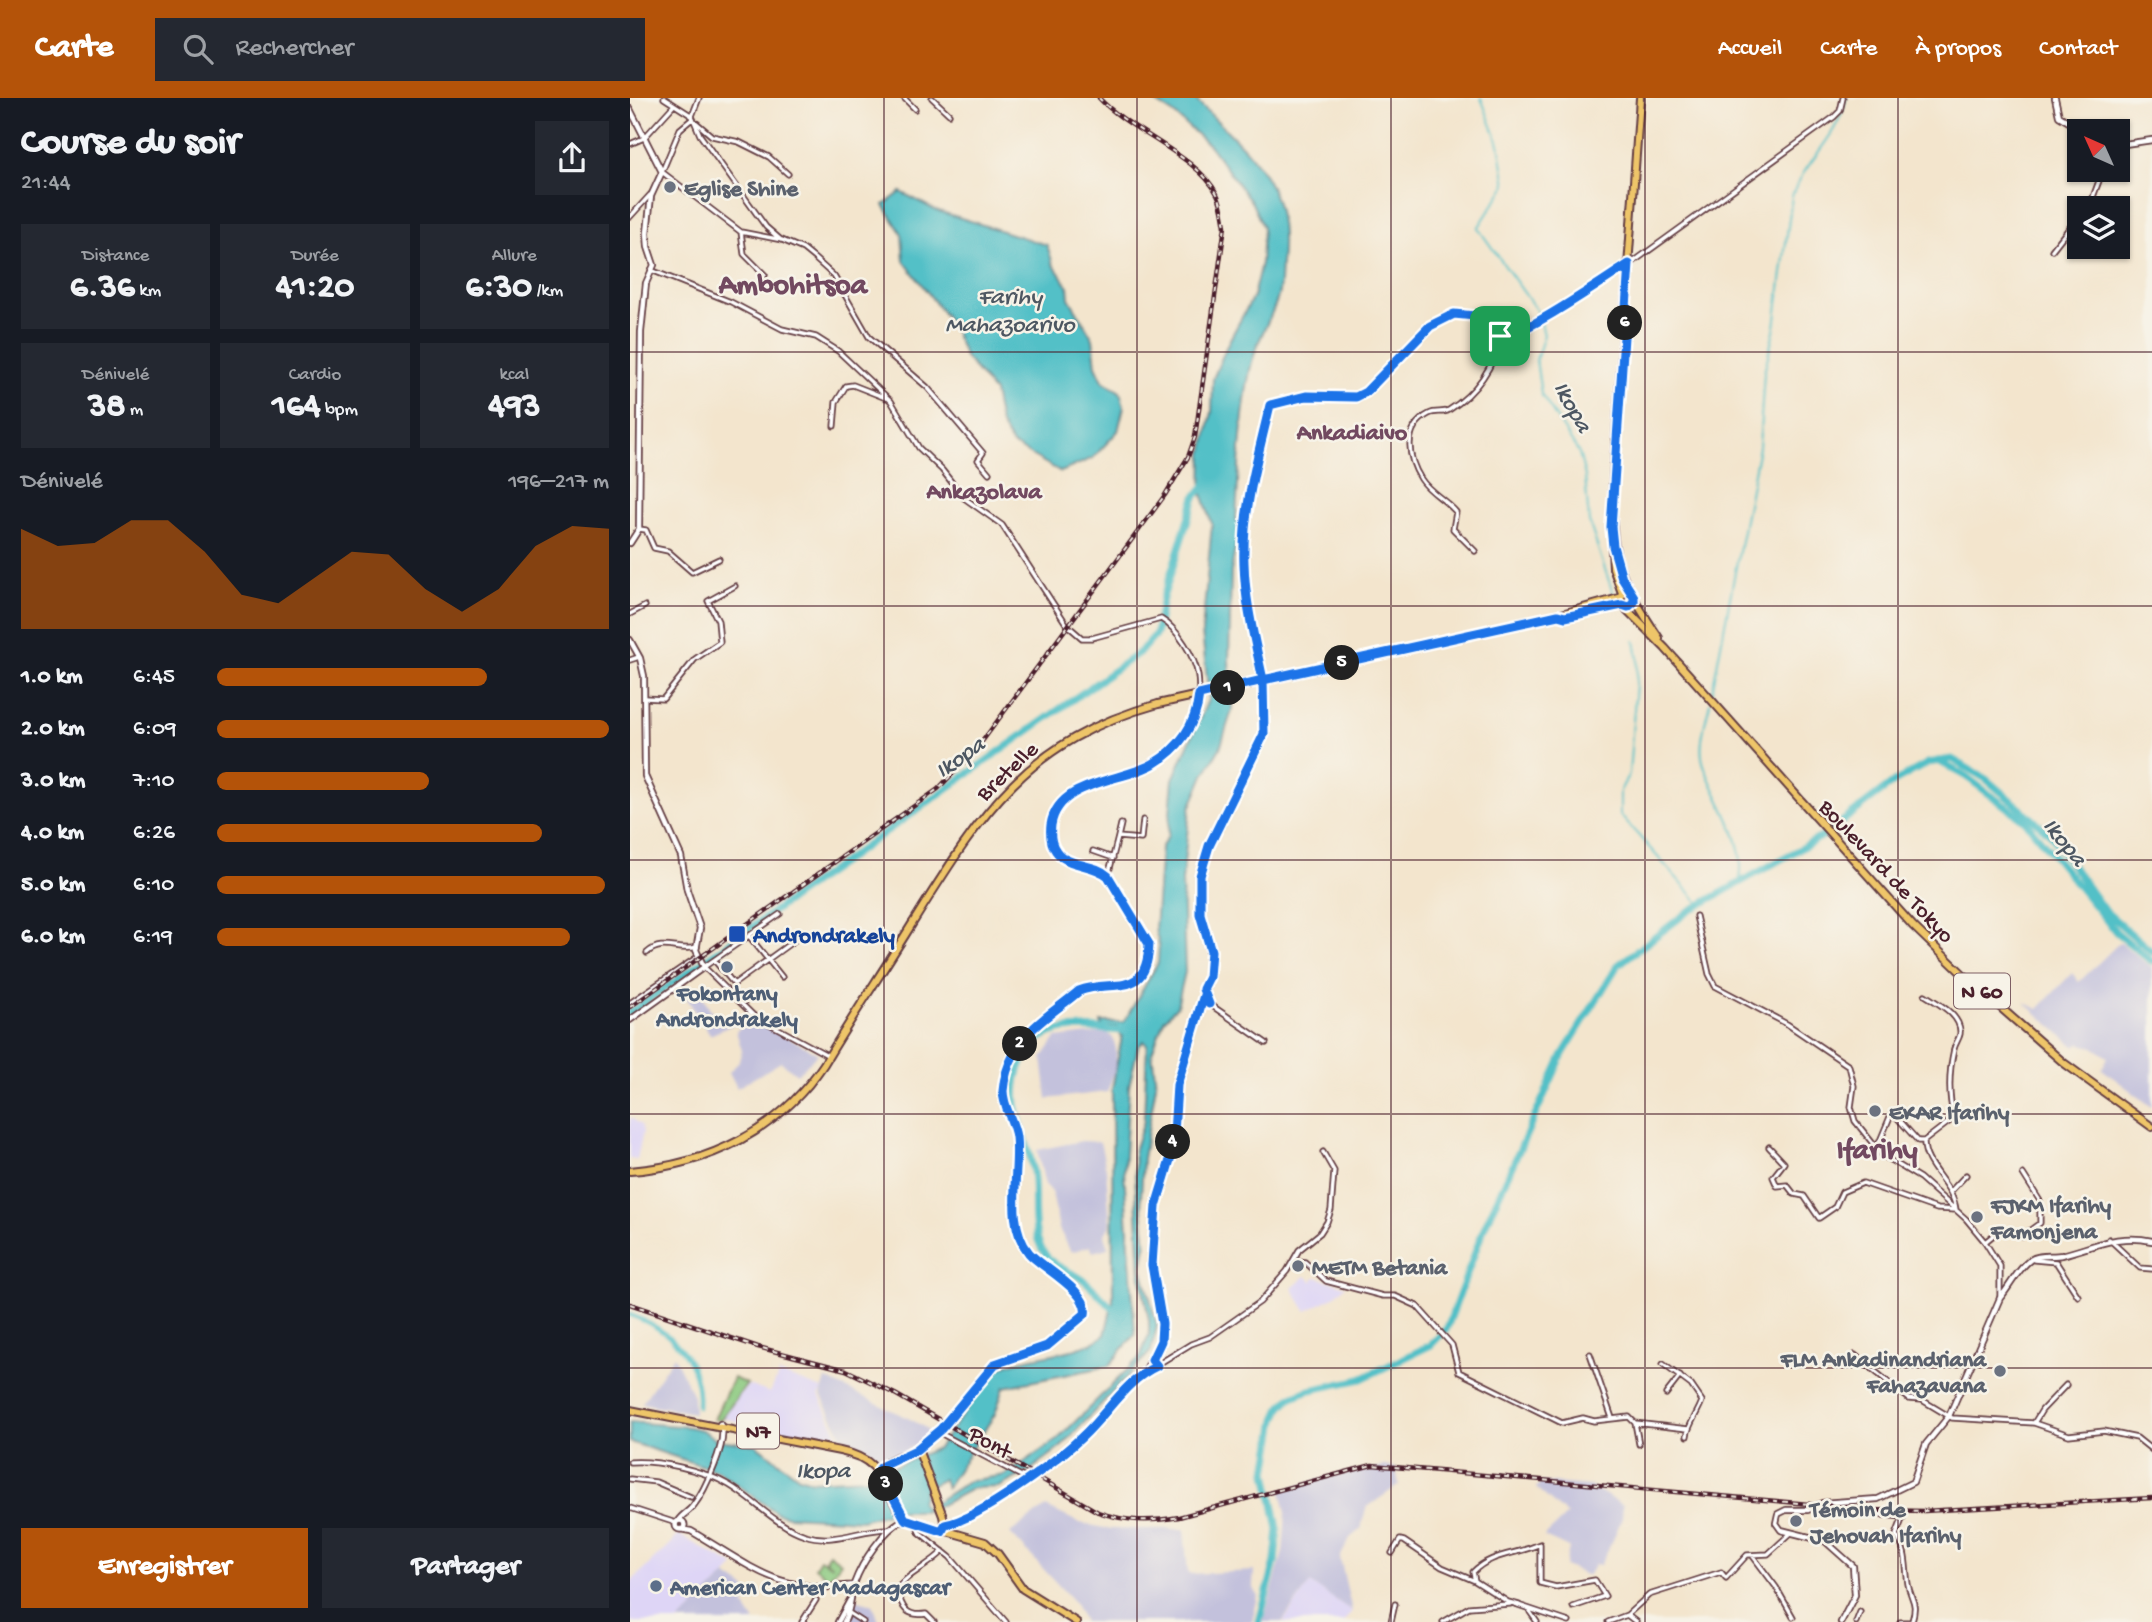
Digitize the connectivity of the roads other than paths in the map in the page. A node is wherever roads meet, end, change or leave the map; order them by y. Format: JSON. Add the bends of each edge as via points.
{"nodes":[{"id":1,"x":664,"y":98,"type":"edge"},
{"id":2,"x":699,"y":98,"type":"edge"},
{"id":3,"x":904,"y":98,"type":"edge"},
{"id":4,"x":932,"y":98,"type":"edge"},
{"id":5,"x":1640,"y":98,"type":"edge"},
{"id":6,"x":1843,"y":98,"type":"edge"},
{"id":7,"x":2055,"y":98,"type":"edge"},
{"id":8,"x":674,"y":105,"type":"junction"},
{"id":9,"x":630,"y":109,"type":"edge"},
{"id":10,"x":915,"y":110,"type":"dead end"},
{"id":11,"x":949,"y":114,"type":"dead end"},
{"id":12,"x":692,"y":117,"type":"junction"},
{"id":13,"x":2067,"y":121,"type":"edge"},
{"id":14,"x":643,"y":138,"type":"junction"},
{"id":15,"x":2152,"y":140,"type":"edge"},
{"id":16,"x":2130,"y":143,"type":"edge"},
{"id":17,"x":630,"y":144,"type":"edge"},
{"id":18,"x":663,"y":172,"type":"junction"},
{"id":19,"x":788,"y":174,"type":"dead end"},
{"id":20,"x":652,"y":194,"type":"junction"},
{"id":21,"x":630,"y":217,"type":"edge"},
{"id":22,"x":2067,"y":231,"type":"edge"},
{"id":23,"x":741,"y":232,"type":"junction"},
{"id":24,"x":782,"y":240,"type":"junction"},
{"id":25,"x":2052,"y":250,"type":"dead end"},
{"id":26,"x":1629,"y":264,"type":"junction"},
{"id":27,"x":651,"y":271,"type":"junction"},
{"id":28,"x":765,"y":275,"type":"dead end"},
{"id":29,"x":1500,"y":336,"type":"junction"},
{"id":30,"x":891,"y":401,"type":"junction"},
{"id":31,"x":834,"y":426,"type":"dead end"},
{"id":32,"x":989,"y":473,"type":"dead end"},
{"id":33,"x":630,"y":514,"type":"edge"},
{"id":34,"x":639,"y":514,"type":"junction"},
{"id":35,"x":639,"y":529,"type":"junction"},
{"id":36,"x":630,"y":543,"type":"edge"},
{"id":37,"x":1475,"y":551,"type":"dead end"},
{"id":38,"x":719,"y":559,"type":"dead end"},
{"id":39,"x":736,"y":586,"type":"dead end"},
{"id":40,"x":1624,"y":599,"type":"junction"},
{"id":41,"x":1634,"y":602,"type":"junction"},
{"id":42,"x":645,"y":606,"type":"dead end"},
{"id":43,"x":630,"y":614,"type":"edge"},
{"id":44,"x":630,"y":640,"type":"edge"},
{"id":45,"x":1665,"y":648,"type":"junction"},
{"id":46,"x":639,"y":657,"type":"junction"},
{"id":47,"x":630,"y":660,"type":"edge"},
{"id":48,"x":1259,"y":681,"type":"junction"},
{"id":49,"x":1200,"y":694,"type":"junction"},
{"id":50,"x":645,"y":698,"type":"junction"},
{"id":51,"x":1143,"y":820,"type":"dead end"},
{"id":52,"x":1121,"y":824,"type":"dead end"},
{"id":53,"x":1118,"y":837,"type":"junction"},
{"id":54,"x":1093,"y":851,"type":"dead end"},
{"id":55,"x":1113,"y":858,"type":"junction"},
{"id":56,"x":1108,"y":876,"type":"junction"},
{"id":57,"x":780,"y":914,"type":"dead end"},
{"id":58,"x":1696,"y":916,"type":"dead end"},
{"id":59,"x":749,"y":936,"type":"junction"},
{"id":60,"x":799,"y":937,"type":"dead end"},
{"id":61,"x":696,"y":947,"type":"junction"},
{"id":62,"x":647,"y":953,"type":"dead end"},
{"id":63,"x":768,"y":959,"type":"junction"},
{"id":64,"x":714,"y":960,"type":"junction"},
{"id":65,"x":702,"y":962,"type":"junction"},
{"id":66,"x":782,"y":977,"type":"dead end"},
{"id":67,"x":1925,"y":995,"type":"dead end"},
{"id":68,"x":630,"y":1003,"type":"edge"},
{"id":69,"x":1209,"y":1004,"type":"junction"},
{"id":70,"x":630,"y":1020,"type":"edge"},
{"id":71,"x":1266,"y":1043,"type":"dead end"},
{"id":72,"x":829,"y":1056,"type":"junction"},
{"id":73,"x":2152,"y":1128,"type":"edge"},
{"id":74,"x":1924,"y":1141,"type":"junction"},
{"id":75,"x":1769,"y":1147,"type":"dead end"},
{"id":76,"x":1877,"y":1148,"type":"junction"},
{"id":77,"x":1323,"y":1152,"type":"dead end"},
{"id":78,"x":630,"y":1171,"type":"edge"},
{"id":79,"x":2023,"y":1174,"type":"dead end"},
{"id":80,"x":1966,"y":1175,"type":"dead end"},
{"id":81,"x":1951,"y":1191,"type":"junction"},
{"id":82,"x":1956,"y":1210,"type":"junction"},
{"id":83,"x":2109,"y":1239,"type":"junction"},
{"id":84,"x":2152,"y":1241,"type":"edge"},
{"id":85,"x":1985,"y":1242,"type":"junction"},
{"id":86,"x":2031,"y":1259,"type":"junction"},
{"id":87,"x":1294,"y":1260,"type":"junction"},
{"id":88,"x":2152,"y":1269,"type":"edge"},
{"id":89,"x":2078,"y":1296,"type":"dead end"},
{"id":90,"x":2000,"y":1298,"type":"junction"},
{"id":91,"x":1590,"y":1354,"type":"dead end"},
{"id":92,"x":1854,"y":1355,"type":"dead end"},
{"id":93,"x":1152,"y":1360,"type":"junction"},
{"id":94,"x":1663,"y":1364,"type":"dead end"},
{"id":95,"x":1157,"y":1366,"type":"junction"},
{"id":96,"x":1144,"y":1372,"type":"junction"},
{"id":97,"x":1680,"y":1376,"type":"junction"},
{"id":98,"x":2066,"y":1385,"type":"dead end"},
{"id":99,"x":1666,"y":1394,"type":"dead end"},
{"id":100,"x":630,"y":1409,"type":"edge"},
{"id":101,"x":1949,"y":1416,"type":"junction"},
{"id":102,"x":1612,"y":1418,"type":"junction"},
{"id":103,"x":1635,"y":1423,"type":"junction"},
{"id":104,"x":2034,"y":1423,"type":"junction"},
{"id":105,"x":722,"y":1428,"type":"junction"},
{"id":106,"x":1688,"y":1429,"type":"junction"},
{"id":107,"x":938,"y":1432,"type":"junction"},
{"id":108,"x":1687,"y":1436,"type":"dead end"},
{"id":109,"x":1639,"y":1444,"type":"dead end"},
{"id":110,"x":2152,"y":1450,"type":"edge"},
{"id":111,"x":919,"y":1453,"type":"junction"},
{"id":112,"x":630,"y":1462,"type":"edge"},
{"id":113,"x":881,"y":1469,"type":"junction"},
{"id":114,"x":711,"y":1476,"type":"junction"},
{"id":115,"x":630,"y":1479,"type":"edge"},
{"id":116,"x":1027,"y":1479,"type":"junction"},
{"id":117,"x":691,"y":1497,"type":"dead end"},
{"id":118,"x":630,"y":1508,"type":"edge"},
{"id":119,"x":1812,"y":1508,"type":"junction"},
{"id":120,"x":688,"y":1513,"type":"junction"},
{"id":121,"x":903,"y":1516,"type":"junction"},
{"id":122,"x":677,"y":1522,"type":"junction"},
{"id":123,"x":685,"y":1523,"type":"junction"},
{"id":124,"x":915,"y":1523,"type":"junction"},
{"id":125,"x":944,"y":1528,"type":"junction"},
{"id":126,"x":680,"y":1529,"type":"junction"},
{"id":127,"x":890,"y":1529,"type":"junction"},
{"id":128,"x":690,"y":1531,"type":"junction"},
{"id":129,"x":1791,"y":1533,"type":"junction"},
{"id":130,"x":943,"y":1551,"type":"junction"},
{"id":131,"x":1392,"y":1553,"type":"dead end"},
{"id":132,"x":1750,"y":1554,"type":"junction"},
{"id":133,"x":1475,"y":1581,"type":"junction"},
{"id":134,"x":854,"y":1584,"type":"junction"},
{"id":135,"x":853,"y":1593,"type":"junction"},
{"id":136,"x":816,"y":1600,"type":"dead end"},
{"id":137,"x":1395,"y":1604,"type":"dead end"},
{"id":138,"x":1519,"y":1605,"type":"junction"},
{"id":139,"x":1573,"y":1606,"type":"dead end"},
{"id":140,"x":1529,"y":1610,"type":"junction"},
{"id":141,"x":1860,"y":1612,"type":"dead end"},
{"id":142,"x":849,"y":1613,"type":"junction"},
{"id":143,"x":1627,"y":1615,"type":"junction"},
{"id":144,"x":1793,"y":1618,"type":"dead end"},
{"id":145,"x":802,"y":1622,"type":"edge"},
{"id":146,"x":838,"y":1622,"type":"edge"},
{"id":147,"x":844,"y":1622,"type":"edge"},
{"id":148,"x":863,"y":1622,"type":"edge"},
{"id":149,"x":934,"y":1622,"type":"edge"},
{"id":150,"x":1006,"y":1622,"type":"edge"},
{"id":151,"x":1076,"y":1622,"type":"edge"},
{"id":152,"x":1391,"y":1622,"type":"edge"},
{"id":153,"x":1443,"y":1622,"type":"edge"},
{"id":154,"x":1537,"y":1622,"type":"edge"},
{"id":155,"x":1569,"y":1622,"type":"edge"},
{"id":156,"x":1608,"y":1622,"type":"edge"},
{"id":157,"x":1636,"y":1622,"type":"edge"},
{"id":158,"x":1841,"y":1622,"type":"edge"},
{"id":159,"x":1856,"y":1622,"type":"edge"},
{"id":160,"x":1900,"y":1622,"type":"edge"},
{"id":161,"x":1912,"y":1622,"type":"edge"}],
"edges":[{"from":1,"to":8,"type":"street"},
{"from":2,"to":12,"type":"street"},
{"from":3,"to":10,"type":"street"},
{"from":4,"to":11,"type":"street"},
{"from":5,"to":26,"type":"main road","name":"Boulevard de Tokyo"},
{"from":6,"to":26,"type":"street","via":[[1835,117]]},
{"from":7,"to":13,"type":"street","via":[[2059,116]]},
{"from":8,"to":12,"type":"street"},
{"from":8,"to":14,"type":"street"},
{"from":9,"to":14,"type":"street"},
{"from":12,"to":18,"type":"street","via":[[680,128]]},
{"from":12,"to":19,"type":"street","via":[[712,136],[739,142],[769,157]]},
{"from":12,"to":24,"type":"street","via":[[766,227]]},
{"from":14,"to":17,"type":"street"},
{"from":14,"to":18,"type":"street"},
{"from":15,"to":16,"type":"street"},
{"from":18,"to":20,"type":"street"},
{"from":18,"to":23,"type":"street"},
{"from":20,"to":21,"type":"street"},
{"from":20,"to":27,"type":"street","via":[[647,239],[654,265]]},
{"from":22,"to":25,"type":"street"},
{"from":23,"to":24,"type":"street"},
{"from":23,"to":28,"type":"street","via":[[744,254]]},
{"from":24,"to":32,"type":"street","via":[[803,249],[834,276],[869,337],[927,387],[967,430],[983,453],[978,460]]},
{"from":26,"to":29,"type":"street","via":[[1540,320]]},
{"from":26,"to":40,"type":"main road","name":"Boulevard de Tokyo","via":[[1613,477],[1613,568]]},
{"from":27,"to":30,"type":"street","via":[[731,302],[782,329],[820,339]]},
{"from":27,"to":34,"type":"street","via":[[641,332]]},
{"from":29,"to":37,"type":"street","via":[[1485,376],[1449,410],[1422,418],[1408,446],[1420,478],[1457,512],[1453,529]]},
{"from":29,"to":48,"type":"street","via":[[1475,316],[1454,314],[1430,326],[1356,397],[1306,396],[1270,405],[1254,474],[1244,560]]},
{"from":30,"to":31,"type":"street","via":[[846,386],[836,402]]},
{"from":30,"to":49,"type":"street","via":[[919,448],[960,494],[1002,525],[1076,633],[1093,638],[1161,619],[1195,661]]},
{"from":33,"to":34,"type":"street"},
{"from":34,"to":35,"type":"street"},
{"from":35,"to":36,"type":"street"},
{"from":35,"to":38,"type":"street","via":[[646,530],[653,548],[668,551],[692,572]]},
{"from":39,"to":50,"type":"street","via":[[708,601],[718,621],[720,642],[695,659],[663,699]]},
{"from":40,"to":41,"type":"main road"},
{"from":40,"to":41,"type":"main road","via":[[1634,597]]},
{"from":40,"to":45,"type":"main road","name":"Boulevard de Tokyo"},
{"from":40,"to":48,"type":"main road","name":"Bretelle","via":[[1565,617]]},
{"from":41,"to":45,"type":"main road"},
{"from":42,"to":43,"type":"street"},
{"from":44,"to":46,"type":"street"},
{"from":45,"to":73,"type":"main road","name":"Boulevard de Tokyo","number":"N 60","via":[[1913,926],[2064,1063]]},
{"from":46,"to":47,"type":"street"},
{"from":46,"to":50,"type":"street"},
{"from":48,"to":49,"type":"main road","name":"Bretelle"},
{"from":48,"to":69,"type":"street","via":[[1264,734],[1209,846],[1200,876],[1200,914],[1211,951],[1203,989]]},
{"from":49,"to":56,"type":"street","via":[[1187,733],[1154,764],[1097,783],[1056,809],[1050,828],[1054,849],[1067,860]]},
{"from":49,"to":72,"type":"main road","name":"Bretelle","via":[[1102,722],[1053,751],[1010,785],[976,824]]},
{"from":50,"to":61,"type":"street","via":[[645,776],[681,856],[700,928]]},
{"from":51,"to":53,"type":"street","via":[[1140,839]]},
{"from":52,"to":53,"type":"street"},
{"from":53,"to":55,"type":"street"},
{"from":54,"to":55,"type":"street"},
{"from":55,"to":56,"type":"street"},
{"from":56,"to":107,"type":"street","via":[[1149,944],[1146,965],[1127,985],[1079,991],[1035,1027],[1014,1055],[1003,1091],[1016,1135],[1015,1210],[1025,1247],[1083,1302],[1085,1314],[1047,1346],[989,1368]]},
{"from":57,"to":59,"type":"street"},
{"from":58,"to":76,"type":"street","via":[[1709,974],[1716,985],[1787,1024],[1849,1066],[1854,1086],[1852,1115]]},
{"from":59,"to":63,"type":"street"},
{"from":59,"to":64,"type":"street"},
{"from":60,"to":63,"type":"street"},
{"from":61,"to":62,"type":"street","via":[[666,945]]},
{"from":61,"to":65,"type":"street"},
{"from":63,"to":64,"type":"street","via":[[734,984]]},
{"from":63,"to":66,"type":"street"},
{"from":64,"to":65,"type":"street"},
{"from":65,"to":68,"type":"street"},
{"from":65,"to":70,"type":"street"},
{"from":65,"to":72,"type":"street","via":[[753,1014]]},
{"from":67,"to":74,"type":"street","via":[[1950,1011],[1960,1034],[1948,1088],[1954,1118]]},
{"from":69,"to":71,"type":"street"},
{"from":69,"to":93,"type":"street","via":[[1204,995],[1177,1085],[1173,1150],[1156,1206],[1152,1265],[1162,1324],[1161,1341]]},
{"from":72,"to":78,"type":"main road","name":"Bretelle","via":[[799,1096],[752,1136],[680,1163]]},
{"from":74,"to":76,"type":"street","via":[[1915,1140],[1892,1112]]},
{"from":74,"to":81,"type":"street","via":[[1925,1155]]},
{"from":75,"to":82,"type":"street","via":[[1784,1163],[1773,1177],[1777,1186],[1787,1185],[1794,1194],[1804,1196],[1819,1218],[1835,1207],[1842,1192],[1863,1183],[1937,1209]]},
{"from":76,"to":82,"type":"street"},
{"from":77,"to":87,"type":"street","via":[[1335,1171],[1331,1210],[1320,1233]]},
{"from":79,"to":85,"type":"street","via":[[2040,1201],[2040,1223],[2022,1236],[2001,1229]]},
{"from":80,"to":81,"type":"street"},
{"from":81,"to":82,"type":"street"},
{"from":82,"to":85,"type":"street"},
{"from":83,"to":84,"type":"street"},
{"from":83,"to":86,"type":"street"},
{"from":83,"to":88,"type":"street","via":[[2140,1268]]},
{"from":85,"to":90,"type":"street","via":[[2000,1266]]},
{"from":86,"to":89,"type":"street","via":[[2056,1262]]},
{"from":86,"to":90,"type":"street"},
{"from":87,"to":95,"type":"street","via":[[1251,1310]]},
{"from":87,"to":102,"type":"street","via":[[1305,1262],[1326,1281],[1410,1302],[1451,1345],[1458,1371],[1520,1399],[1555,1421]]},
{"from":90,"to":101,"type":"street"},
{"from":91,"to":102,"type":"street"},
{"from":92,"to":101,"type":"street","via":[[1909,1399],[1922,1399]]},
{"from":93,"to":95,"type":"street"},
{"from":93,"to":96,"type":"street"},
{"from":94,"to":97,"type":"street"},
{"from":95,"to":96,"type":"street"},
{"from":96,"to":116,"type":"street","via":[[1087,1432]]},
{"from":97,"to":99,"type":"street"},
{"from":97,"to":106,"type":"street","via":[[1702,1401],[1699,1415]]},
{"from":98,"to":104,"type":"street"},
{"from":100,"to":105,"type":"main road","number":"N7"},
{"from":101,"to":104,"type":"street"},
{"from":101,"to":119,"type":"street","via":[[1926,1444],[1916,1478],[1904,1488],[1878,1499],[1822,1503]]},
{"from":102,"to":103,"type":"street","via":[[1629,1417]]},
{"from":103,"to":106,"type":"street"},
{"from":103,"to":109,"type":"street"},
{"from":104,"to":110,"type":"street","via":[[2069,1435],[2104,1431],[2137,1438]]},
{"from":105,"to":113,"type":"main road","number":"N7","via":[[849,1450]]},
{"from":105,"to":114,"type":"street"},
{"from":106,"to":108,"type":"street"},
{"from":107,"to":111,"type":"street"},
{"from":107,"to":116,"type":"street","name":"Pont"},
{"from":111,"to":113,"type":"main road"},
{"from":111,"to":125,"type":"main road"},
{"from":112,"to":114,"type":"street","via":[[655,1461]]},
{"from":113,"to":121,"type":"main road"},
{"from":114,"to":120,"type":"street"},
{"from":114,"to":127,"type":"street","via":[[805,1535],[830,1539]]},
{"from":115,"to":117,"type":"street","via":[[656,1482]]},
{"from":116,"to":125,"type":"street"},
{"from":118,"to":122,"type":"street"},
{"from":119,"to":129,"type":"street","via":[[1778,1514],[1778,1527]]},
{"from":119,"to":161,"type":"street","via":[[1903,1517],[1896,1535],[1909,1563],[1908,1586],[1915,1599]]},
{"from":120,"to":122,"type":"street"},
{"from":120,"to":123,"type":"street"},
{"from":121,"to":124,"type":"main road"},
{"from":121,"to":127,"type":"street"},
{"from":122,"to":123,"type":"street"},
{"from":122,"to":126,"type":"street"},
{"from":123,"to":126,"type":"street"},
{"from":123,"to":128,"type":"street"},
{"from":124,"to":125,"type":"main road"},
{"from":124,"to":130,"type":"street","via":[[924,1537]]},
{"from":125,"to":151,"type":"main road","via":[[989,1545],[1023,1589]]},
{"from":126,"to":128,"type":"street"},
{"from":127,"to":134,"type":"street"},
{"from":128,"to":134,"type":"street","via":[[794,1586]]},
{"from":129,"to":132,"type":"street","via":[[1768,1554]]},
{"from":129,"to":158,"type":"street","via":[[1825,1541],[1853,1566],[1855,1595]]},
{"from":130,"to":149,"type":"street","via":[[903,1580],[897,1590],[907,1612],[926,1614]]},
{"from":130,"to":150,"type":"street"},
{"from":131,"to":133,"type":"street","via":[[1400,1540],[1404,1541],[1442,1567]]},
{"from":132,"to":143,"type":"street","via":[[1726,1578],[1721,1572],[1660,1590]]},
{"from":132,"to":144,"type":"street"},
{"from":133,"to":138,"type":"street"},
{"from":133,"to":139,"type":"street","via":[[1473,1572],[1481,1565],[1540,1544],[1540,1583],[1556,1587],[1595,1580],[1605,1596]]},
{"from":134,"to":135,"type":"street"},
{"from":135,"to":142,"type":"street"},
{"from":135,"to":146,"type":"street"},
{"from":136,"to":145,"type":"street"},
{"from":137,"to":152,"type":"street"},
{"from":138,"to":140,"type":"street"},
{"from":138,"to":153,"type":"street","via":[[1469,1606]]},
{"from":140,"to":154,"type":"street"},
{"from":140,"to":155,"type":"street"},
{"from":141,"to":159,"type":"street"},
{"from":142,"to":147,"type":"street"},
{"from":142,"to":148,"type":"street"},
{"from":143,"to":156,"type":"street"},
{"from":143,"to":157,"type":"street"},
{"from":160,"to":161,"type":"street"}]}
